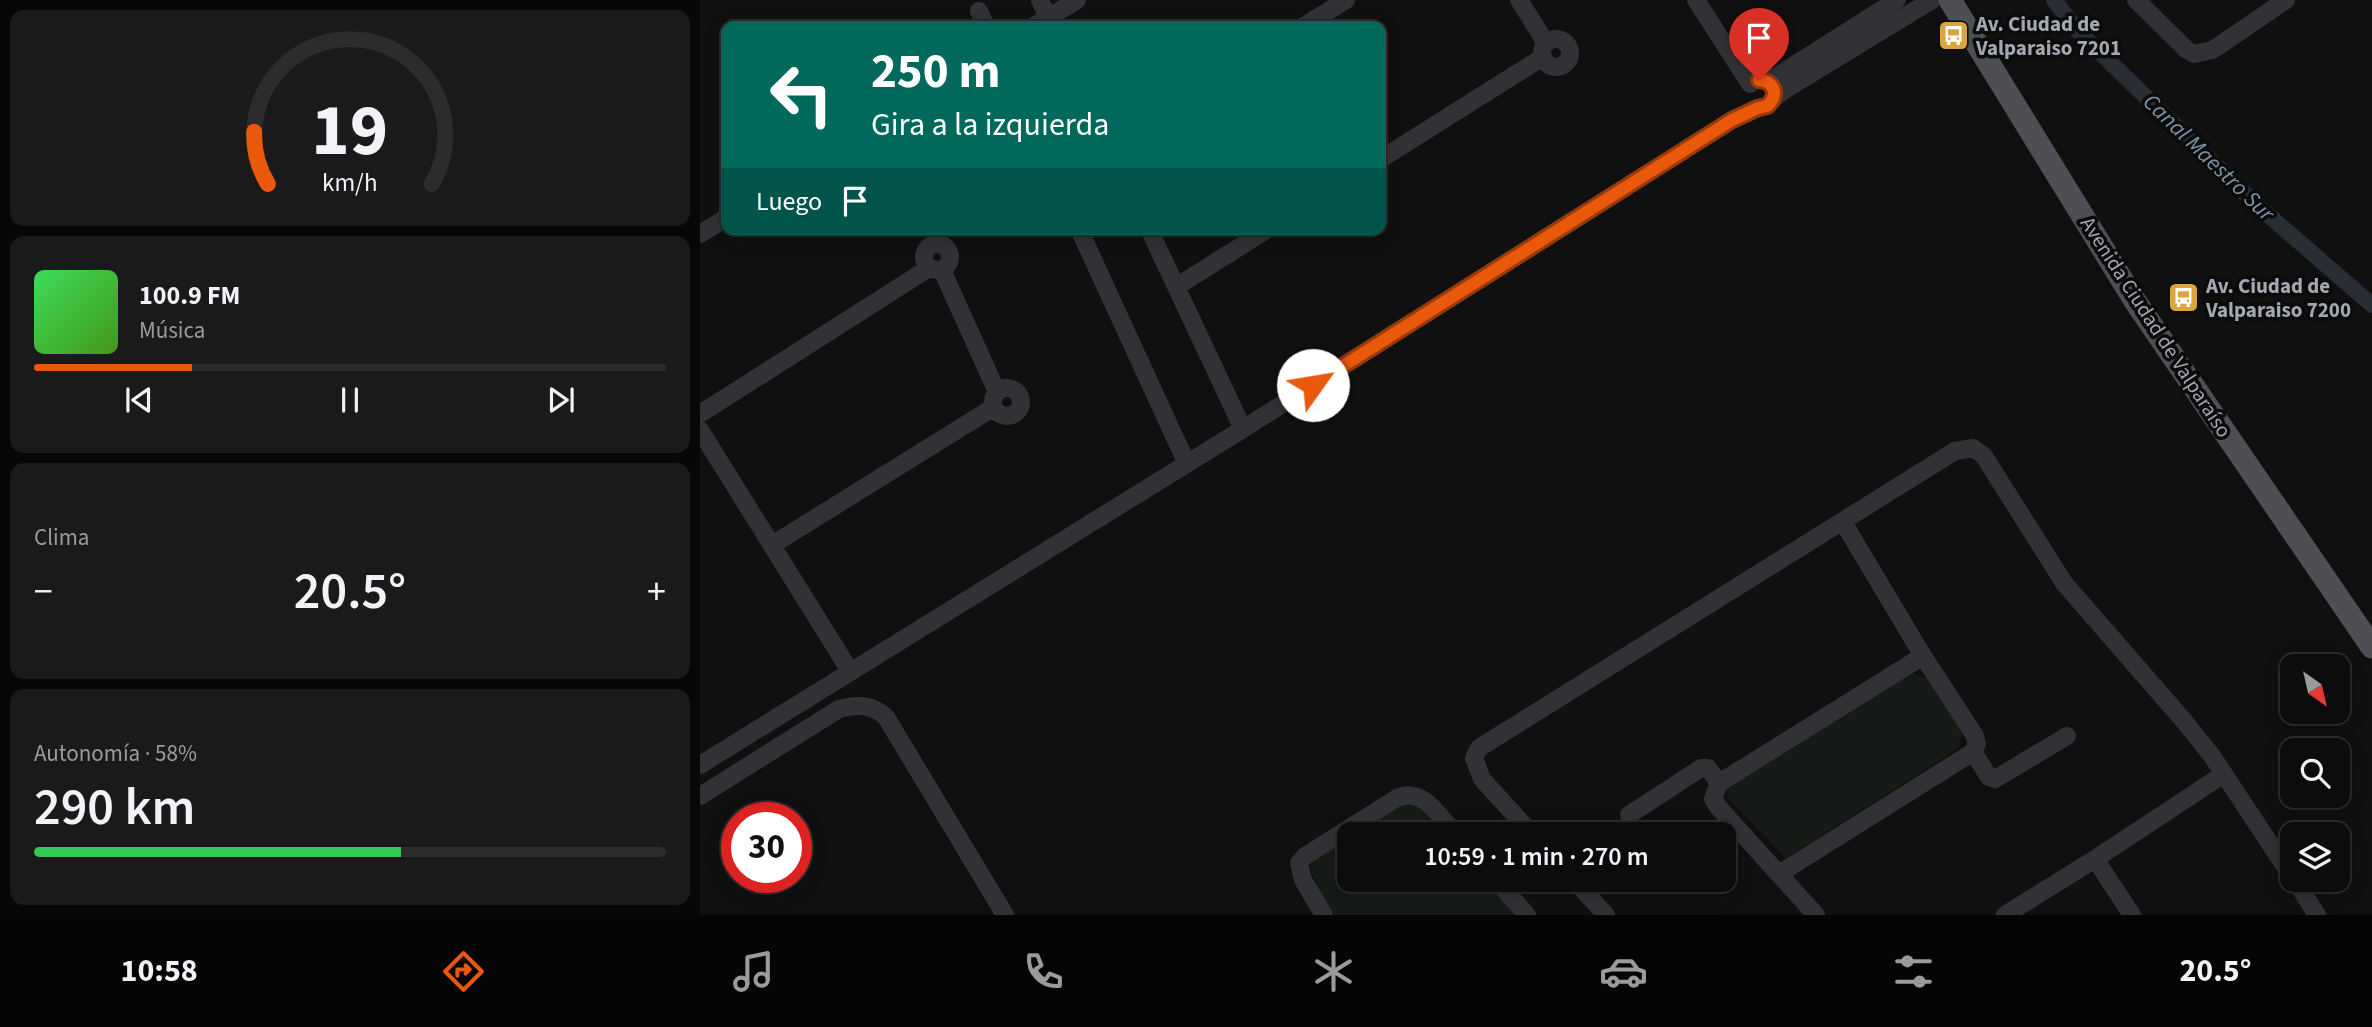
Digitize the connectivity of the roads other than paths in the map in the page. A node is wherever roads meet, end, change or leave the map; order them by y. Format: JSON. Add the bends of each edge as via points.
{"nodes":[{"id":1,"x":1040,"y":0,"type":"edge"},
{"id":2,"x":1077,"y":0,"type":"edge"},
{"id":3,"x":1346,"y":0,"type":"edge"},
{"id":4,"x":1519,"y":0,"type":"edge"},
{"id":5,"x":1696,"y":0,"type":"edge"},
{"id":6,"x":1897,"y":0,"type":"edge"},
{"id":7,"x":1932,"y":0,"type":"edge"},
{"id":8,"x":1950,"y":0,"type":"edge"},
{"id":9,"x":2136,"y":0,"type":"edge"},
{"id":10,"x":2286,"y":0,"type":"edge"},
{"id":11,"x":1045,"y":21,"type":"edge"},
{"id":12,"x":1048,"y":21,"type":"edge"},
{"id":13,"x":1312,"y":21,"type":"edge"},
{"id":14,"x":1758,"y":93,"type":"junction"},
{"id":15,"x":1386,"y":156,"type":"edge"},
{"id":16,"x":721,"y":221,"type":"edge"},
{"id":17,"x":700,"y":234,"type":"edge"},
{"id":18,"x":1082,"y":235,"type":"edge"},
{"id":19,"x":1152,"y":235,"type":"edge"},
{"id":20,"x":1258,"y":235,"type":"edge"},
{"id":21,"x":1176,"y":287,"type":"junction"},
{"id":22,"x":700,"y":414,"type":"edge"},
{"id":23,"x":1243,"y":429,"type":"junction"},
{"id":24,"x":700,"y":430,"type":"edge"},
{"id":25,"x":1187,"y":464,"type":"junction"},
{"id":26,"x":1843,"y":522,"type":"junction"},
{"id":27,"x":772,"y":545,"type":"junction"},
{"id":28,"x":2372,"y":647,"type":"edge"},
{"id":29,"x":1923,"y":656,"type":"junction"},
{"id":30,"x":850,"y":671,"type":"junction"},
{"id":31,"x":2067,"y":736,"type":"dead end"},
{"id":32,"x":1973,"y":752,"type":"junction"},
{"id":33,"x":700,"y":765,"type":"edge"},
{"id":34,"x":2224,"y":774,"type":"junction"},
{"id":35,"x":1719,"y":783,"type":"junction"},
{"id":36,"x":700,"y":796,"type":"edge"},
{"id":37,"x":1629,"y":815,"type":"dead end"},
{"id":38,"x":1359,"y":822,"type":"edge"},
{"id":39,"x":1444,"y":822,"type":"edge"},
{"id":40,"x":1521,"y":822,"type":"edge"},
{"id":41,"x":1337,"y":836,"type":"edge"},
{"id":42,"x":2280,"y":858,"type":"edge"},
{"id":43,"x":2095,"y":859,"type":"junction"},
{"id":44,"x":1779,"y":874,"type":"junction"},
{"id":45,"x":1507,"y":892,"type":"edge"},
{"id":46,"x":1585,"y":892,"type":"edge"},
{"id":47,"x":2303,"y":892,"type":"edge"},
{"id":48,"x":1005,"y":915,"type":"edge"},
{"id":49,"x":1324,"y":915,"type":"edge"},
{"id":50,"x":1527,"y":915,"type":"edge"},
{"id":51,"x":1606,"y":915,"type":"edge"},
{"id":52,"x":1816,"y":915,"type":"edge"},
{"id":53,"x":2005,"y":915,"type":"edge"},
{"id":54,"x":2132,"y":915,"type":"edge"},
{"id":55,"x":2318,"y":915,"type":"edge"}],
"edges":[{"from":1,"to":11,"type":"street"},
{"from":2,"to":12,"type":"street"},
{"from":3,"to":13,"type":"street"},
{"from":4,"to":15,"type":"street","via":[[1545,50]]},
{"from":5,"to":14,"type":"street"},
{"from":6,"to":14,"type":"street","via":[[1777,76]]},
{"from":7,"to":14,"type":"street"},
{"from":8,"to":28,"type":"main road","name":"Avenida Ciudad de Valparaíso","via":[[2135,301]]},
{"from":9,"to":10,"type":"street","via":[[2194,54],[2212,50]]},
{"from":14,"to":23,"type":"street","via":[[1732,120]]},
{"from":16,"to":17,"type":"street"},
{"from":18,"to":25,"type":"street"},
{"from":19,"to":21,"type":"street"},
{"from":20,"to":21,"type":"street"},
{"from":21,"to":23,"type":"street"},
{"from":22,"to":27,"type":"street","via":[[936,269],[995,400]]},
{"from":23,"to":25,"type":"street"},
{"from":24,"to":27,"type":"street"},
{"from":25,"to":30,"type":"street"},
{"from":26,"to":29,"type":"street"},
{"from":26,"to":34,"type":"street","via":[[1955,451],[1973,448],[1984,456],[2064,583]]},
{"from":26,"to":40,"type":"street","via":[[1479,748],[1474,758],[1482,779]]},
{"from":27,"to":30,"type":"street"},
{"from":29,"to":32,"type":"street","via":[[1975,736]]},
{"from":29,"to":35,"type":"street"},
{"from":30,"to":33,"type":"street"},
{"from":31,"to":32,"type":"street","via":[[1995,779]]},
{"from":32,"to":44,"type":"street"},
{"from":34,"to":42,"type":"street"},
{"from":34,"to":43,"type":"street"},
{"from":35,"to":37,"type":"street","via":[[1708,768],[1701,768]]},
{"from":35,"to":44,"type":"street","via":[[1713,799]]},
{"from":36,"to":48,"type":"street","via":[[839,709],[852,705],[876,708],[886,717]]},
{"from":38,"to":39,"type":"street","via":[[1406,794],[1417,795]]},
{"from":41,"to":49,"type":"street","via":[[1299,863],[1303,880]]},
{"from":43,"to":53,"type":"street"},
{"from":43,"to":54,"type":"street"},
{"from":44,"to":52,"type":"street"},
{"from":45,"to":50,"type":"street"},
{"from":46,"to":51,"type":"street"},
{"from":47,"to":55,"type":"street"}]}
